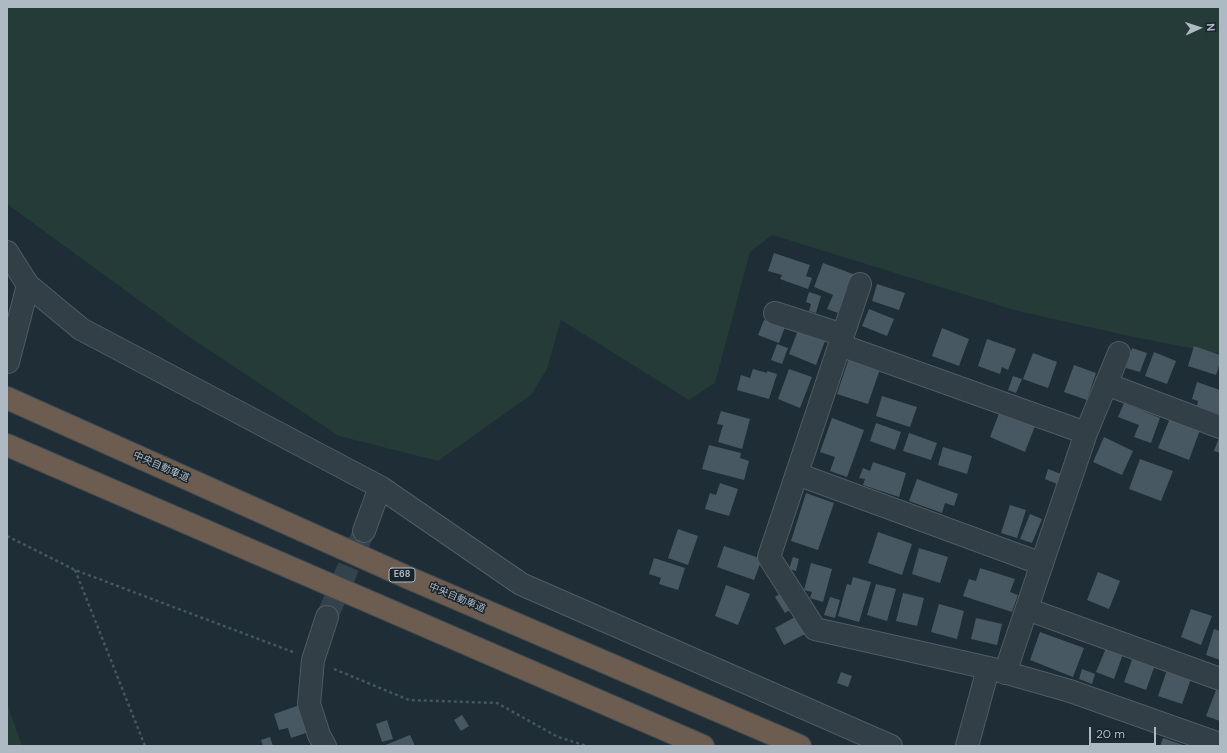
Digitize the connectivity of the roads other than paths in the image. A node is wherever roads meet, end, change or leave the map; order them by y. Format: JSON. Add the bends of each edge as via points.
{"nodes":[{"id":1,"x":7,"y":252,"type":"edge"},
{"id":2,"x":860,"y":284,"type":"dead end"},
{"id":3,"x":28,"y":285,"type":"junction"},
{"id":4,"x":775,"y":313,"type":"dead end"},
{"id":5,"x":841,"y":340,"type":"junction"},
{"id":6,"x":1118,"y":353,"type":"dead end"},
{"id":7,"x":8,"y":362,"type":"dead end"},
{"id":8,"x":1106,"y":384,"type":"junction"},
{"id":9,"x":12,"y":399,"type":"edge"},
{"id":10,"x":1220,"y":427,"type":"edge"},
{"id":11,"x":1086,"y":434,"type":"junction"},
{"id":12,"x":7,"y":445,"type":"edge"},
{"id":13,"x":797,"y":474,"type":"junction"},
{"id":14,"x":380,"y":487,"type":"junction"},
{"id":15,"x":364,"y":531,"type":"tunnel mouth"},
{"id":16,"x":1042,"y":564,"type":"junction"},
{"id":17,"x":1027,"y":609,"type":"junction"},
{"id":18,"x":327,"y":617,"type":"tunnel mouth"},
{"id":19,"x":996,"y":671,"type":"junction"},
{"id":20,"x":1220,"y":679,"type":"edge"},
{"id":21,"x":1220,"y":744,"type":"edge"},
{"id":22,"x":325,"y":746,"type":"edge"},
{"id":23,"x":703,"y":746,"type":"edge"},
{"id":24,"x":800,"y":746,"type":"edge"},
{"id":25,"x":891,"y":746,"type":"edge"},
{"id":26,"x":967,"y":746,"type":"edge"}],
"edges":[{"from":1,"to":3,"type":"street"},
{"from":2,"to":5,"type":"street"},
{"from":3,"to":7,"type":"street"},
{"from":3,"to":14,"type":"street","via":[[81,329]]},
{"from":4,"to":5,"type":"street"},
{"from":5,"to":11,"type":"street"},
{"from":5,"to":13,"type":"street"},
{"from":6,"to":8,"type":"street"},
{"from":8,"to":10,"type":"street"},
{"from":8,"to":11,"type":"street"},
{"from":9,"to":24,"type":"highway","name":"中央自動車道","number":"E68","via":[[409,578]]},
{"from":11,"to":16,"type":"street"},
{"from":12,"to":23,"type":"highway"},
{"from":13,"to":16,"type":"street"},
{"from":13,"to":19,"type":"street","via":[[769,557],[815,629]]},
{"from":14,"to":15,"type":"street"},
{"from":14,"to":25,"type":"street","via":[[521,584]]},
{"from":16,"to":17,"type":"street"},
{"from":17,"to":19,"type":"street"},
{"from":17,"to":20,"type":"street"},
{"from":18,"to":22,"type":"street","via":[[313,660],[310,704]]},
{"from":19,"to":21,"type":"street","via":[[1070,691]]},
{"from":19,"to":26,"type":"street"}]}
